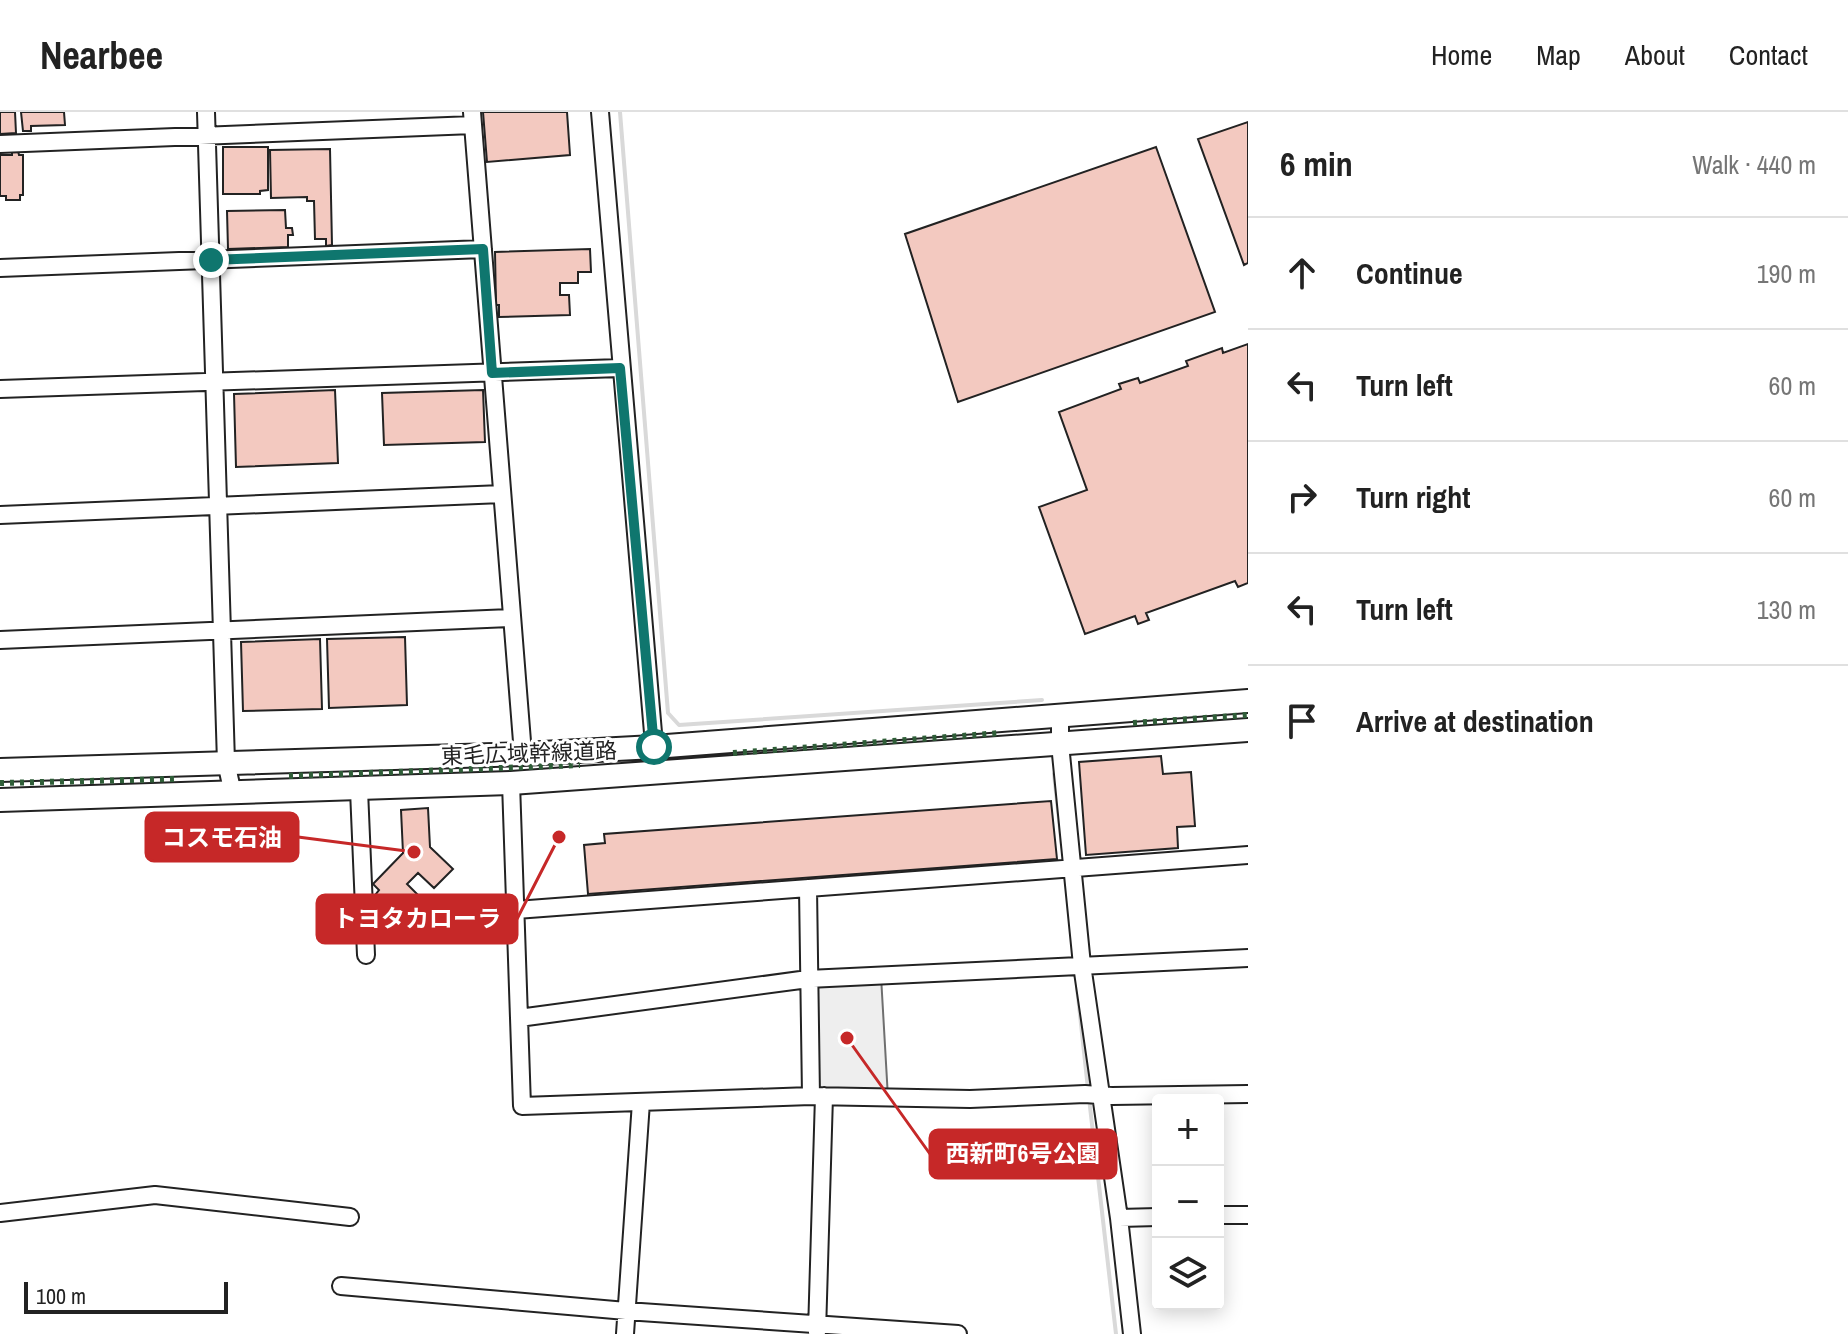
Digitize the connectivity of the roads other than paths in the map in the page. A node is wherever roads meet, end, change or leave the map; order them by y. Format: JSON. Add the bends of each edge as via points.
{"nodes":[{"id":1,"x":206,"y":112,"type":"edge"},
{"id":2,"x":600,"y":112,"type":"edge"},
{"id":3,"x":473,"y":119,"type":"edge"},
{"id":4,"x":207,"y":137,"type":"junction"},
{"id":5,"x":0,"y":144,"type":"edge"},
{"id":6,"x":483,"y":249,"type":"junction"},
{"id":7,"x":211,"y":260,"type":"junction"},
{"id":8,"x":0,"y":268,"type":"edge"},
{"id":9,"x":620,"y":368,"type":"junction"},
{"id":10,"x":492,"y":373,"type":"junction"},
{"id":11,"x":214,"y":383,"type":"junction"},
{"id":12,"x":0,"y":389,"type":"edge"},
{"id":13,"x":502,"y":494,"type":"junction"},
{"id":14,"x":219,"y":507,"type":"junction"},
{"id":15,"x":0,"y":515,"type":"edge"},
{"id":16,"x":512,"y":618,"type":"junction"},
{"id":17,"x":221,"y":631,"type":"junction"},
{"id":18,"x":0,"y":640,"type":"edge"},
{"id":19,"x":1248,"y":701,"type":"edge"},
{"id":20,"x":1060,"y":715,"type":"junction"},
{"id":21,"x":1248,"y":730,"type":"edge"},
{"id":22,"x":1060,"y":744,"type":"junction"},
{"id":23,"x":654,"y":747,"type":"junction"},
{"id":24,"x":523,"y":754,"type":"junction"},
{"id":25,"x":226,"y":762,"type":"junction"},
{"id":26,"x":0,"y":770,"type":"edge"},
{"id":27,"x":656,"y":774,"type":"junction"},
{"id":28,"x":511,"y":783,"type":"junction"},
{"id":29,"x":359,"y":790,"type":"junction"},
{"id":30,"x":233,"y":794,"type":"junction"},
{"id":31,"x":0,"y":800,"type":"edge"},
{"id":32,"x":1248,"y":855,"type":"edge"},
{"id":33,"x":1073,"y":867,"type":"junction"},
{"id":34,"x":808,"y":888,"type":"junction"},
{"id":35,"x":516,"y":910,"type":"junction"},
{"id":36,"x":366,"y":955,"type":"dead end"},
{"id":37,"x":1248,"y":958,"type":"edge"},
{"id":38,"x":1082,"y":965,"type":"junction"},
{"id":39,"x":808,"y":979,"type":"junction"},
{"id":40,"x":519,"y":1018,"type":"junction"},
{"id":41,"x":1248,"y":1094,"type":"edge"},
{"id":42,"x":1100,"y":1095,"type":"junction"},
{"id":43,"x":817,"y":1096,"type":"junction"},
{"id":44,"x":641,"y":1102,"type":"junction"},
{"id":45,"x":0,"y":1213,"type":"edge"},
{"id":46,"x":1224,"y":1215,"type":"edge"},
{"id":47,"x":1248,"y":1215,"type":"edge"},
{"id":48,"x":350,"y":1217,"type":"dead end"},
{"id":49,"x":1152,"y":1217,"type":"edge"},
{"id":50,"x":1119,"y":1218,"type":"junction"},
{"id":51,"x":341,"y":1286,"type":"dead end"},
{"id":52,"x":626,"y":1311,"type":"junction"},
{"id":53,"x":817,"y":1329,"type":"edge"},
{"id":54,"x":625,"y":1334,"type":"edge"},
{"id":55,"x":958,"y":1334,"type":"edge"},
{"id":56,"x":1132,"y":1334,"type":"edge"}],
"edges":[{"from":1,"to":4,"type":"street"},
{"from":2,"to":9,"type":"street"},
{"from":3,"to":4,"type":"street"},
{"from":3,"to":6,"type":"street"},
{"from":4,"to":5,"type":"street"},
{"from":4,"to":7,"type":"street"},
{"from":6,"to":7,"type":"street"},
{"from":6,"to":10,"type":"street"},
{"from":7,"to":8,"type":"street"},
{"from":7,"to":11,"type":"street"},
{"from":9,"to":10,"type":"street"},
{"from":9,"to":23,"type":"street"},
{"from":10,"to":11,"type":"street"},
{"from":10,"to":13,"type":"street"},
{"from":11,"to":12,"type":"street"},
{"from":11,"to":14,"type":"street"},
{"from":13,"to":14,"type":"street"},
{"from":13,"to":16,"type":"street"},
{"from":14,"to":15,"type":"street"},
{"from":14,"to":17,"type":"street"},
{"from":16,"to":17,"type":"street"},
{"from":16,"to":24,"type":"street"},
{"from":17,"to":18,"type":"street"},
{"from":17,"to":25,"type":"street"},
{"from":19,"to":20,"type":"highway","name":"東毛広域幹線道路"},
{"from":20,"to":22,"type":"street"},
{"from":20,"to":23,"type":"highway","name":"東毛広域幹線道路"},
{"from":21,"to":22,"type":"highway","name":"東毛広域幹線道路"},
{"from":22,"to":27,"type":"highway","name":"東毛広域幹線道路"},
{"from":22,"to":33,"type":"street"},
{"from":23,"to":24,"type":"highway","name":"東毛広域幹線道路"},
{"from":23,"to":27,"type":"street"},
{"from":24,"to":25,"type":"highway","name":"東毛広域幹線道路"},
{"from":25,"to":26,"type":"highway","name":"東毛広域幹線道路"},
{"from":25,"to":30,"type":"street"},
{"from":27,"to":28,"type":"highway","name":"東毛広域幹線道路"},
{"from":28,"to":29,"type":"highway","name":"東毛広域幹線道路"},
{"from":28,"to":35,"type":"street"},
{"from":29,"to":30,"type":"highway","name":"東毛広域幹線道路"},
{"from":29,"to":36,"type":"street"},
{"from":30,"to":31,"type":"highway","name":"東毛広域幹線道路"},
{"from":32,"to":33,"type":"street"},
{"from":33,"to":34,"type":"street"},
{"from":33,"to":38,"type":"street"},
{"from":34,"to":35,"type":"street"},
{"from":34,"to":39,"type":"street"},
{"from":35,"to":40,"type":"street"},
{"from":37,"to":38,"type":"street"},
{"from":38,"to":39,"type":"street"},
{"from":38,"to":42,"type":"street"},
{"from":39,"to":40,"type":"street"},
{"from":39,"to":43,"type":"street"},
{"from":40,"to":44,"type":"street","via":[[522,1106]]},
{"from":41,"to":42,"type":"street"},
{"from":42,"to":43,"type":"street"},
{"from":42,"to":50,"type":"street"},
{"from":43,"to":44,"type":"street"},
{"from":43,"to":53,"type":"street"},
{"from":44,"to":52,"type":"street"},
{"from":45,"to":48,"type":"street","via":[[155,1195]]},
{"from":46,"to":47,"type":"street"},
{"from":49,"to":50,"type":"street"},
{"from":50,"to":56,"type":"street"},
{"from":51,"to":52,"type":"street"},
{"from":52,"to":53,"type":"street"},
{"from":52,"to":54,"type":"street"},
{"from":53,"to":55,"type":"street"}]}
